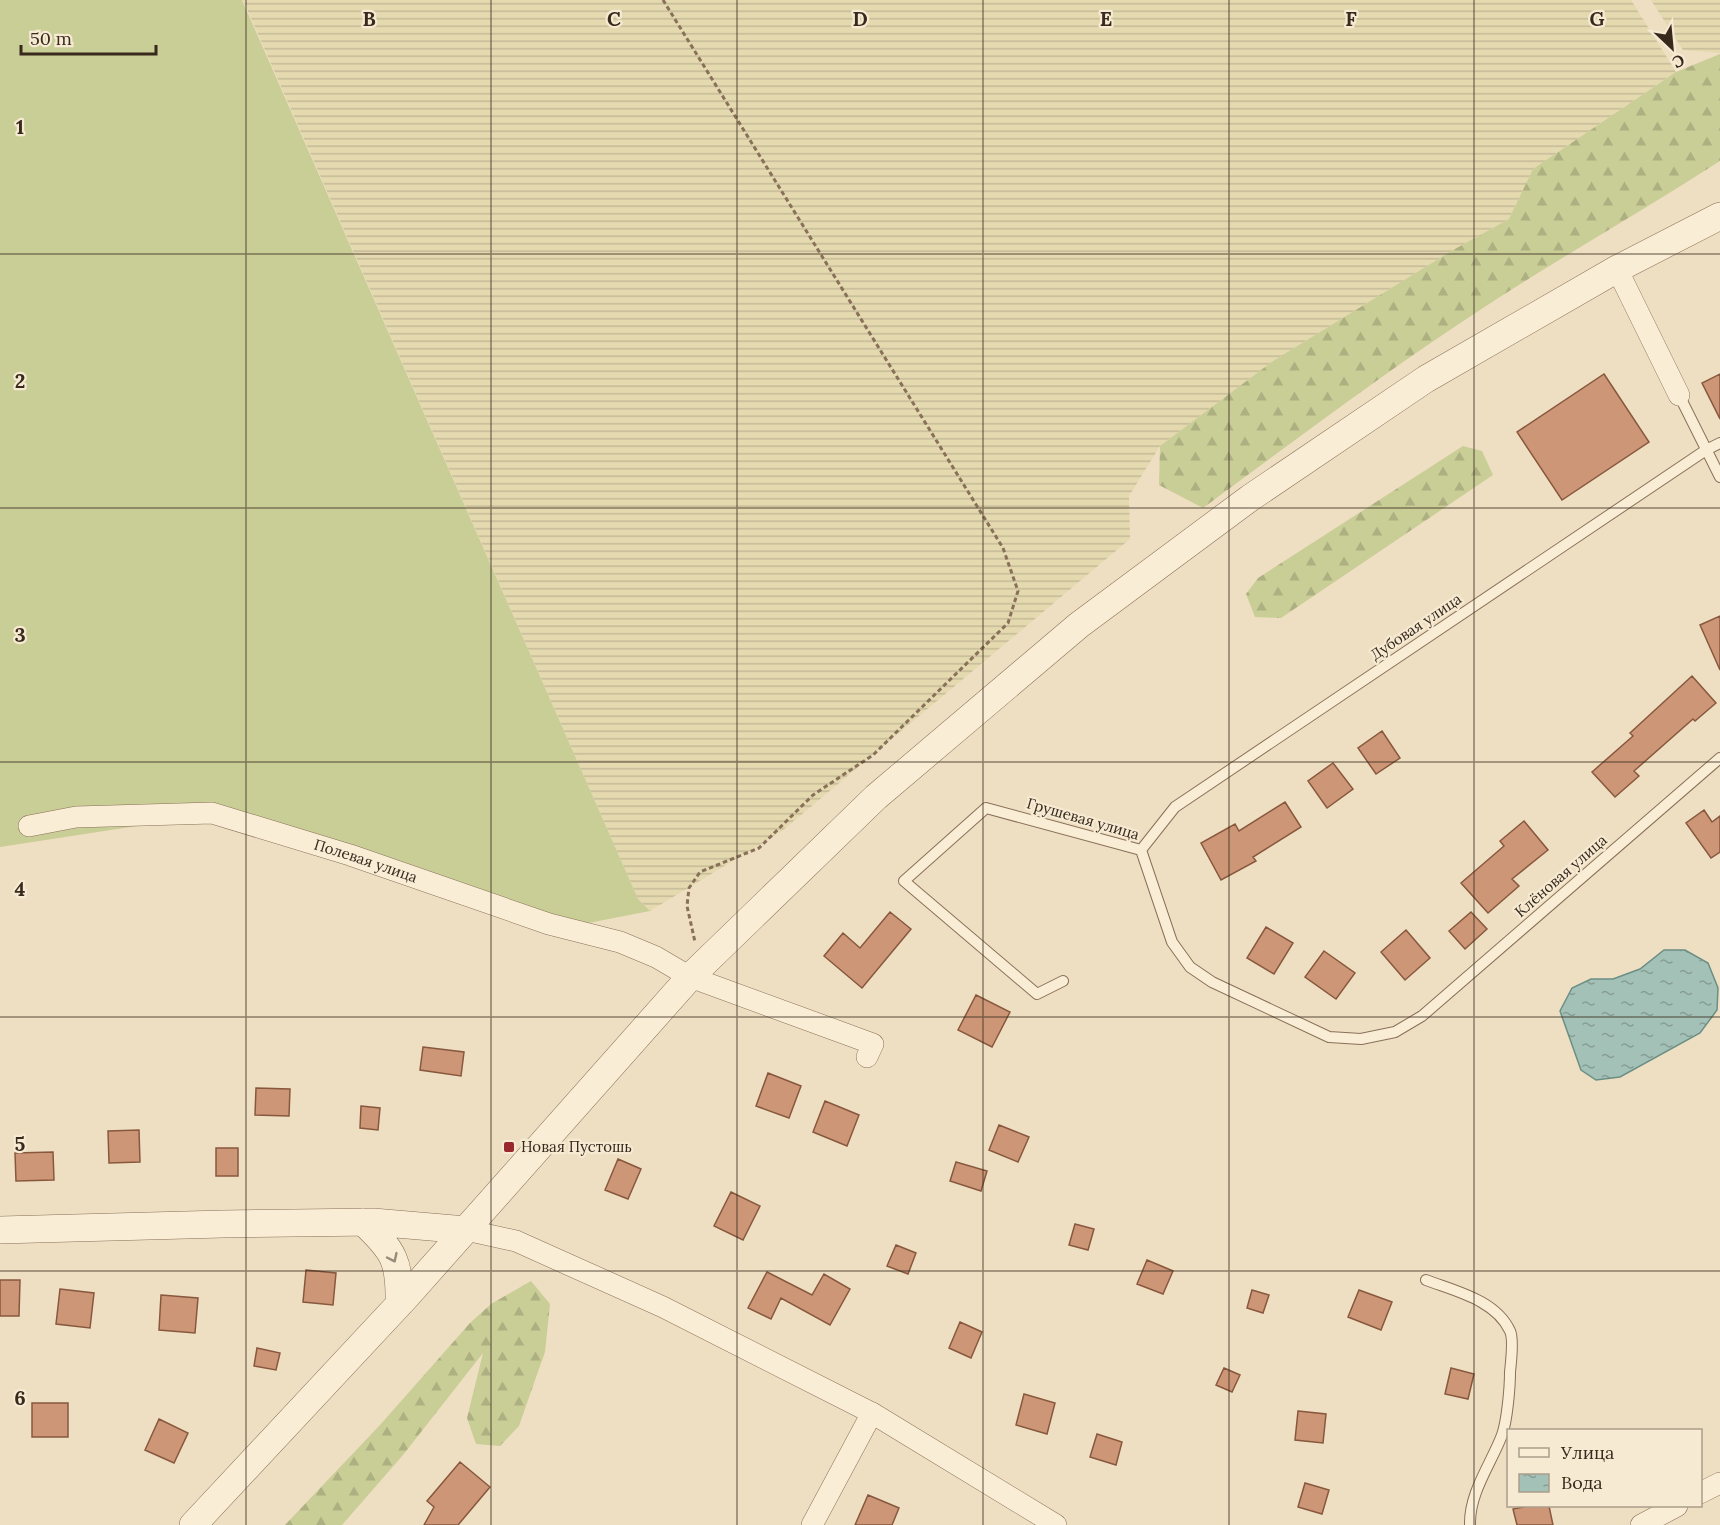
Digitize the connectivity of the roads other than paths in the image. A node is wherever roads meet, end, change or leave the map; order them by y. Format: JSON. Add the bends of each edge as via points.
{"nodes":[{"id":1,"x":1720,"y":216,"type":"edge"},
{"id":2,"x":1617,"y":269,"type":"junction"},
{"id":3,"x":1679,"y":395,"type":"joint"},
{"id":4,"x":1720,"y":443,"type":"edge"},
{"id":5,"x":1706,"y":450,"type":"junction"},
{"id":6,"x":1720,"y":477,"type":"edge"},
{"id":7,"x":1720,"y":758,"type":"edge"},
{"id":8,"x":29,"y":826,"type":"dead end"},
{"id":9,"x":1141,"y":850,"type":"junction"},
{"id":10,"x":695,"y":972,"type":"junction"},
{"id":11,"x":1063,"y":981,"type":"dead end"},
{"id":12,"x":1422,"y":1016,"type":"joint"},
{"id":13,"x":867,"y":1057,"type":"dead end"},
{"id":14,"x":363,"y":1222,"type":"junction"},
{"id":15,"x":0,"y":1230,"type":"edge"},
{"id":16,"x":466,"y":1230,"type":"junction"},
{"id":17,"x":1426,"y":1280,"type":"dead end"},
{"id":18,"x":399,"y":1304,"type":"junction"},
{"id":19,"x":872,"y":1413,"type":"junction"},
{"id":20,"x":1720,"y":1483,"type":"edge"},
{"id":21,"x":1702,"y":1492,"type":"edge"},
{"id":22,"x":1675,"y":1507,"type":"edge"},
{"id":23,"x":193,"y":1525,"type":"edge"},
{"id":24,"x":812,"y":1525,"type":"edge"},
{"id":25,"x":1056,"y":1525,"type":"edge"},
{"id":26,"x":1470,"y":1525,"type":"edge"},
{"id":27,"x":1641,"y":1525,"type":"edge"}],
"edges":[{"from":1,"to":2,"type":"street"},
{"from":2,"to":3,"type":"street"},
{"from":2,"to":10,"type":"street","via":[[1426,380],[1250,498],[1078,625],[876,797]]},
{"from":3,"to":5,"type":"lane"},
{"from":4,"to":5,"type":"lane","name":"Дубовая улица"},
{"from":5,"to":6,"type":"lane"},
{"from":5,"to":9,"type":"lane","name":"Дубовая улица","via":[[1175,807]]},
{"from":7,"to":12,"type":"lane","name":"Клёновая улица"},
{"from":8,"to":10,"type":"street","name":"Полевая улица","via":[[76,817],[212,813],[350,855],[549,924],[620,942]]},
{"from":9,"to":11,"type":"lane","name":"Грушевая улица","via":[[986,808],[904,881],[1036,994]]},
{"from":9,"to":12,"type":"lane","name":"Грушевая улица","via":[[1172,942],[1190,967],[1212,982],[1329,1037],[1361,1039],[1395,1032]]},
{"from":10,"to":13,"type":"street","name":"Полевая улица","via":[[873,1044]]},
{"from":10,"to":16,"type":"street"},
{"from":14,"to":15,"type":"street"},
{"from":14,"to":16,"type":"street"},
{"from":14,"to":18,"type":"street","one_way":true,"via":[[394,1257],[399,1272]]},
{"from":16,"to":18,"type":"street"},
{"from":16,"to":19,"type":"street","via":[[516,1240],[663,1307]]},
{"from":17,"to":26,"type":"lane","via":[[1481,1302],[1501,1318],[1511,1333],[1503,1433],[1480,1483]]},
{"from":18,"to":23,"type":"street"},
{"from":19,"to":24,"type":"street"},
{"from":19,"to":25,"type":"street"},
{"from":20,"to":21,"type":"street"},
{"from":22,"to":27,"type":"street"}]}
